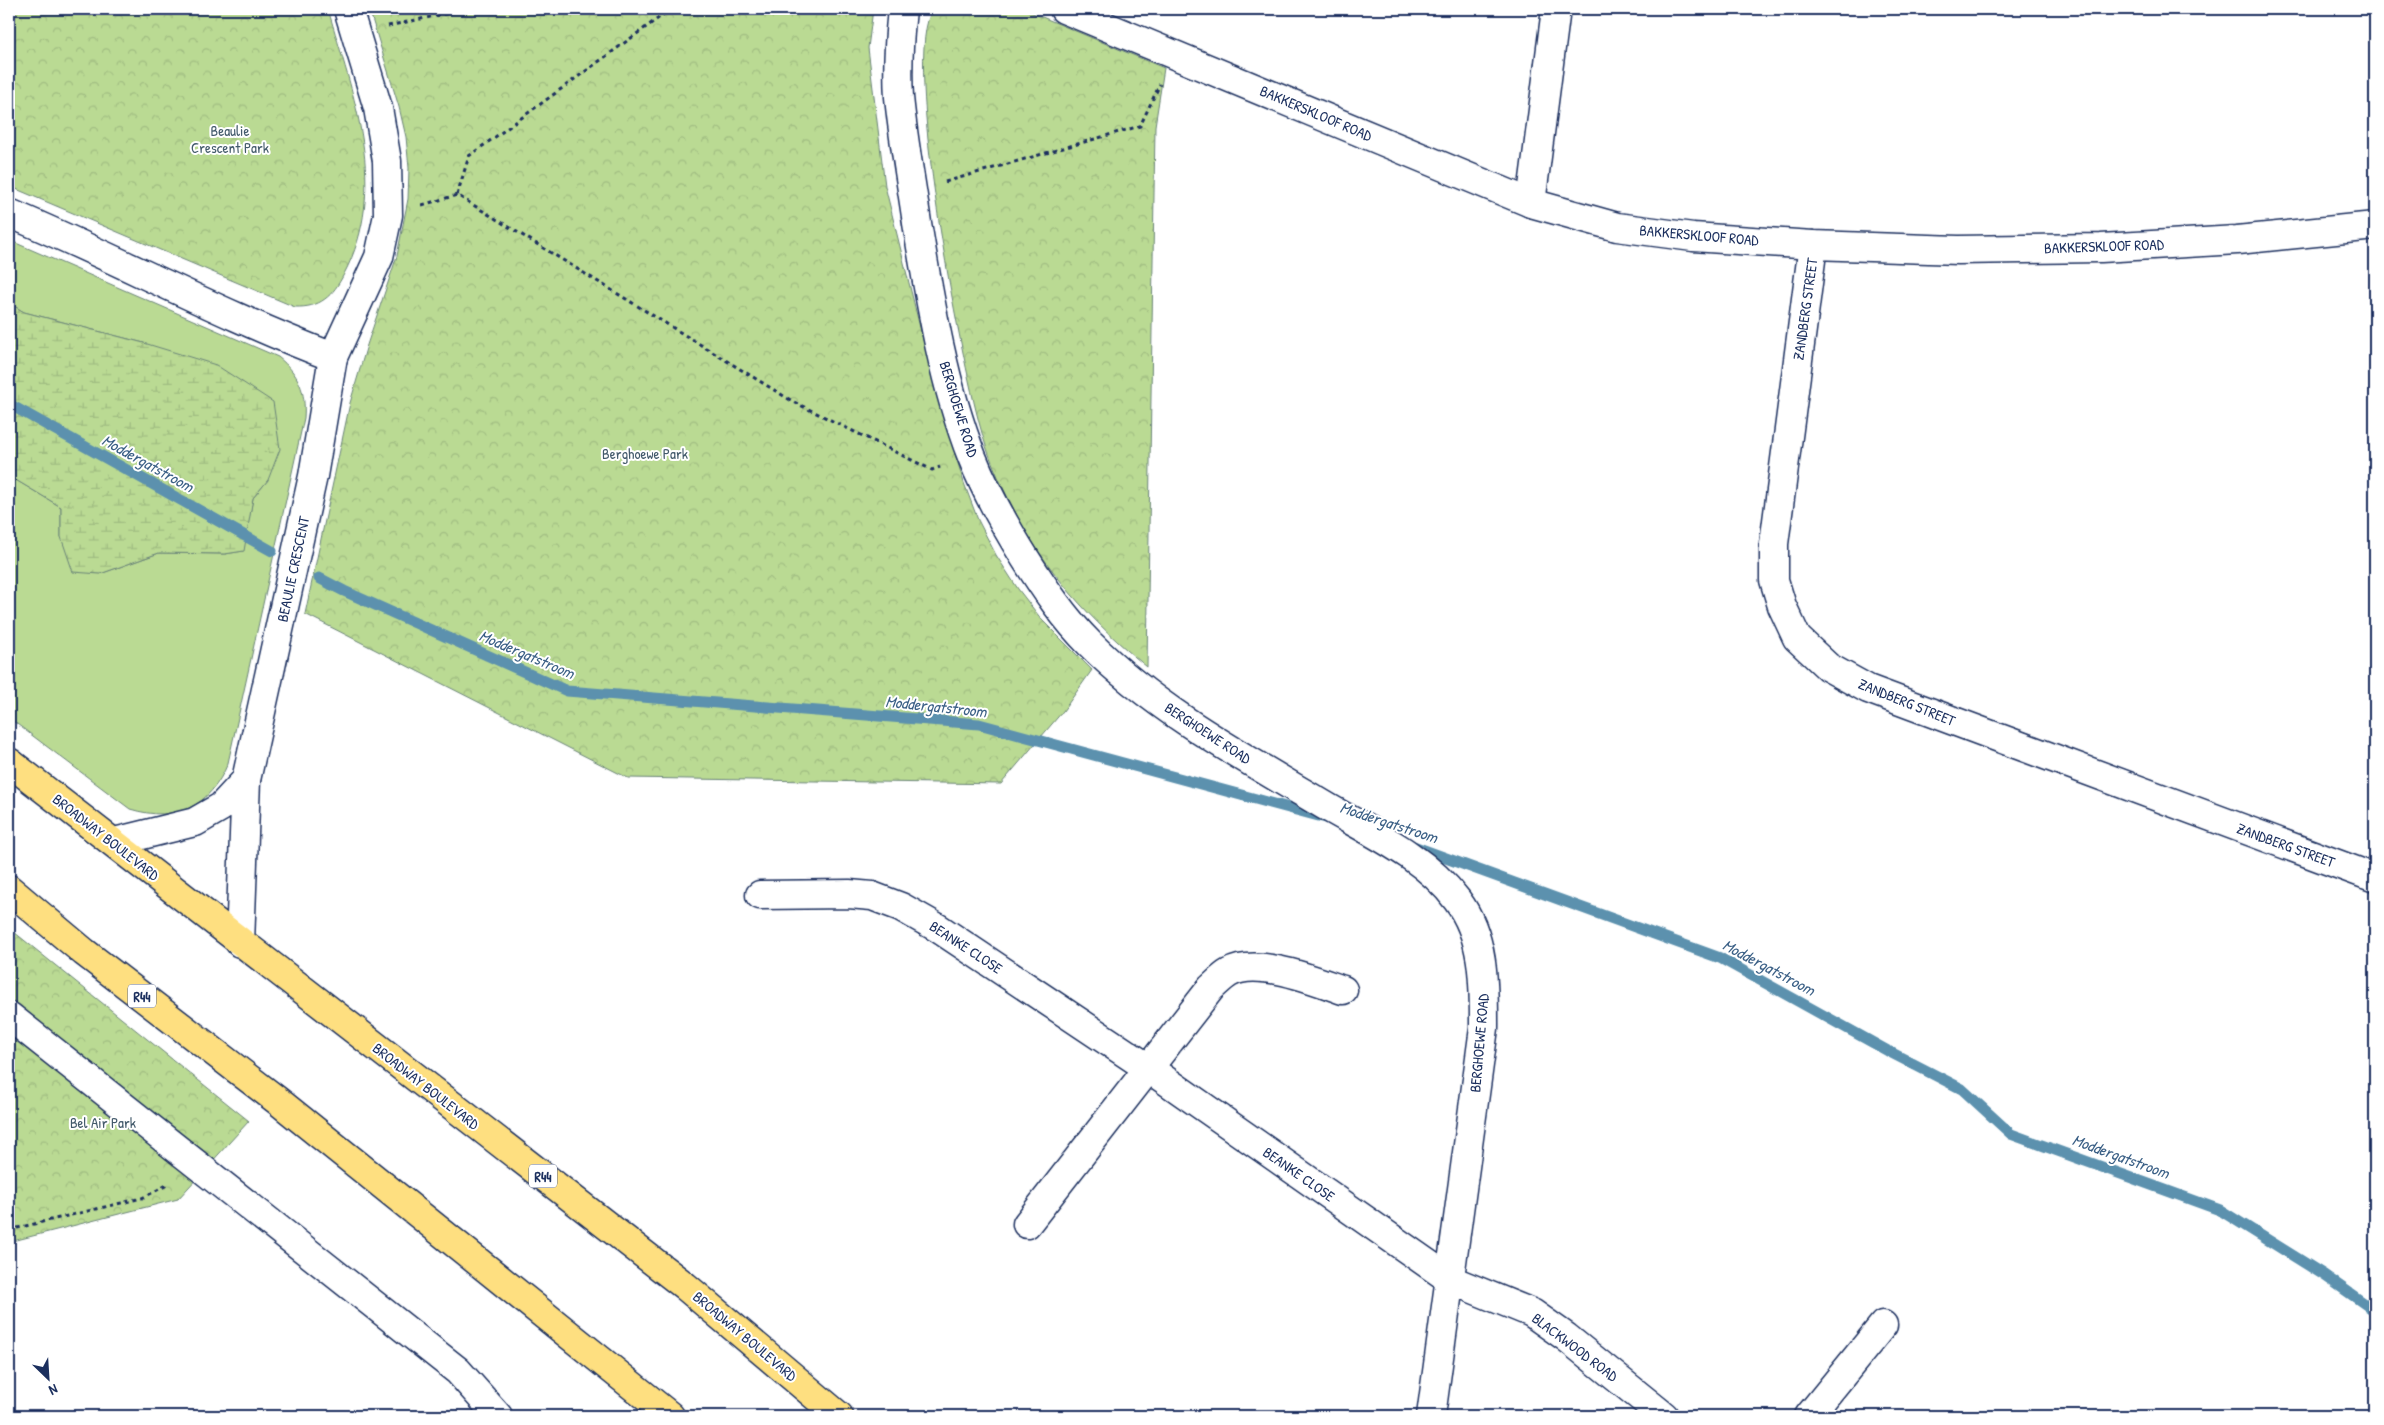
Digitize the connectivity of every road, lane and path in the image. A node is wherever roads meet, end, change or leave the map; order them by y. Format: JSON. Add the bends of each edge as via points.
{"nodes":[{"id":1,"x":468,"y":9,"type":"edge"},
{"id":2,"x":671,"y":9,"type":"edge"},
{"id":3,"x":902,"y":9,"type":"edge"},
{"id":4,"x":1064,"y":9,"type":"edge"},
{"id":5,"x":1556,"y":9,"type":"edge"},
{"id":6,"x":352,"y":21,"type":"edge"},
{"id":7,"x":1175,"y":55,"type":"junction"},
{"id":8,"x":912,"y":192,"type":"junction"},
{"id":9,"x":457,"y":195,"type":"junction"},
{"id":10,"x":1532,"y":203,"type":"junction"},
{"id":11,"x":9,"y":213,"type":"edge"},
{"id":12,"x":388,"y":215,"type":"junction"},
{"id":13,"x":2375,"y":226,"type":"edge"},
{"id":14,"x":1813,"y":245,"type":"junction"},
{"id":15,"x":333,"y":357,"type":"junction"},
{"id":16,"x":972,"y":457,"type":"junction"},
{"id":17,"x":9,"y":762,"type":"edge"},
{"id":18,"x":246,"y":780,"type":"junction"},
{"id":19,"x":114,"y":842,"type":"junction"},
{"id":20,"x":2375,"y":878,"type":"edge"},
{"id":21,"x":9,"y":889,"type":"edge"},
{"id":22,"x":760,"y":894,"type":"dead end"},
{"id":23,"x":240,"y":943,"type":"junction"},
{"id":24,"x":1343,"y":990,"type":"dead end"},
{"id":25,"x":9,"y":1016,"type":"edge"},
{"id":26,"x":1148,"y":1068,"type":"junction"},
{"id":27,"x":182,"y":1153,"type":"junction"},
{"id":28,"x":1027,"y":1224,"type":"dead end"},
{"id":29,"x":9,"y":1230,"type":"edge"},
{"id":30,"x":1451,"y":1280,"type":"junction"},
{"id":31,"x":1884,"y":1325,"type":"dead end"},
{"id":32,"x":498,"y":1416,"type":"edge"},
{"id":33,"x":670,"y":1416,"type":"edge"},
{"id":34,"x":839,"y":1416,"type":"edge"},
{"id":35,"x":1431,"y":1416,"type":"edge"},
{"id":36,"x":1664,"y":1416,"type":"edge"},
{"id":37,"x":1809,"y":1416,"type":"edge"}],
"edges":[{"from":1,"to":6,"type":"path"},
{"from":2,"to":9,"type":"path","via":[[469,156]]},
{"from":3,"to":8,"type":"street","name":"BERGHOEWE ROAD","via":[[898,46],[899,96]]},
{"from":4,"to":7,"type":"street","name":"BAKKERSKLOOF ROAD"},
{"from":5,"to":10,"type":"street"},
{"from":6,"to":12,"type":"street","name":"BEAULIE CRESCENT","via":[[378,108],[387,161]]},
{"from":7,"to":8,"type":"path","via":[[1140,126]]},
{"from":7,"to":10,"type":"street","name":"BAKKERSKLOOF ROAD"},
{"from":8,"to":16,"type":"street","name":"BERGHOEWE ROAD","via":[[928,288]]},
{"from":9,"to":12,"type":"path"},
{"from":9,"to":16,"type":"path","via":[[792,401],[932,470]]},
{"from":10,"to":14,"type":"street","name":"BAKKERSKLOOF ROAD","via":[[1617,227],[1693,237]]},
{"from":11,"to":15,"type":"street","via":[[190,297]]},
{"from":12,"to":15,"type":"street","name":"BEAULIE CRESCENT","via":[[379,256]]},
{"from":13,"to":14,"type":"street","name":"BAKKERSKLOOF ROAD","via":[[2237,240],[2101,248],[1958,250]]},
{"from":14,"to":20,"type":"street","name":"ZANDBERG STREET","via":[[1774,544],[1774,580],[1797,638],[1828,667],[1868,690]]},
{"from":15,"to":18,"type":"street","name":"BEAULIE CRESCENT","via":[[313,476]]},
{"from":16,"to":30,"type":"street","name":"BERGHOEWE ROAD","via":[[1008,531],[1046,591],[1089,643],[1138,685],[1209,736],[1397,847],[1433,874],[1458,901],[1475,936],[1484,975],[1484,1028]]},
{"from":17,"to":19,"type":"main road","name":"BROADWAY BOULEVARD","number":"R44"},
{"from":18,"to":19,"type":"street","via":[[221,807],[195,822]]},
{"from":18,"to":23,"type":"street","name":"BEAULIE CRESCENT"},
{"from":19,"to":23,"type":"main road","name":"BROADWAY BOULEVARD","number":"R44"},
{"from":21,"to":33,"type":"main road","number":"R44","via":[[84,952],[286,1107]]},
{"from":22,"to":26,"type":"street","name":"BEANKE CLOSE","via":[[872,896],[901,907],[938,928]]},
{"from":23,"to":34,"type":"main road","name":"BROADWAY BOULEVARD","number":"R44","via":[[685,1286]]},
{"from":24,"to":26,"type":"street","via":[[1301,976],[1249,967],[1229,973],[1211,988]]},
{"from":25,"to":27,"type":"street"},
{"from":26,"to":28,"type":"street"},
{"from":26,"to":30,"type":"street","name":"BEANKE CLOSE"},
{"from":27,"to":29,"type":"path","via":[[168,1185],[142,1198]]},
{"from":27,"to":32,"type":"street","via":[[458,1371]]},
{"from":30,"to":35,"type":"street","name":"BERGHOEWE ROAD"},
{"from":30,"to":36,"type":"street","name":"BLACKWOOD ROAD","via":[[1532,1313]]},
{"from":31,"to":37,"type":"street"}]}
